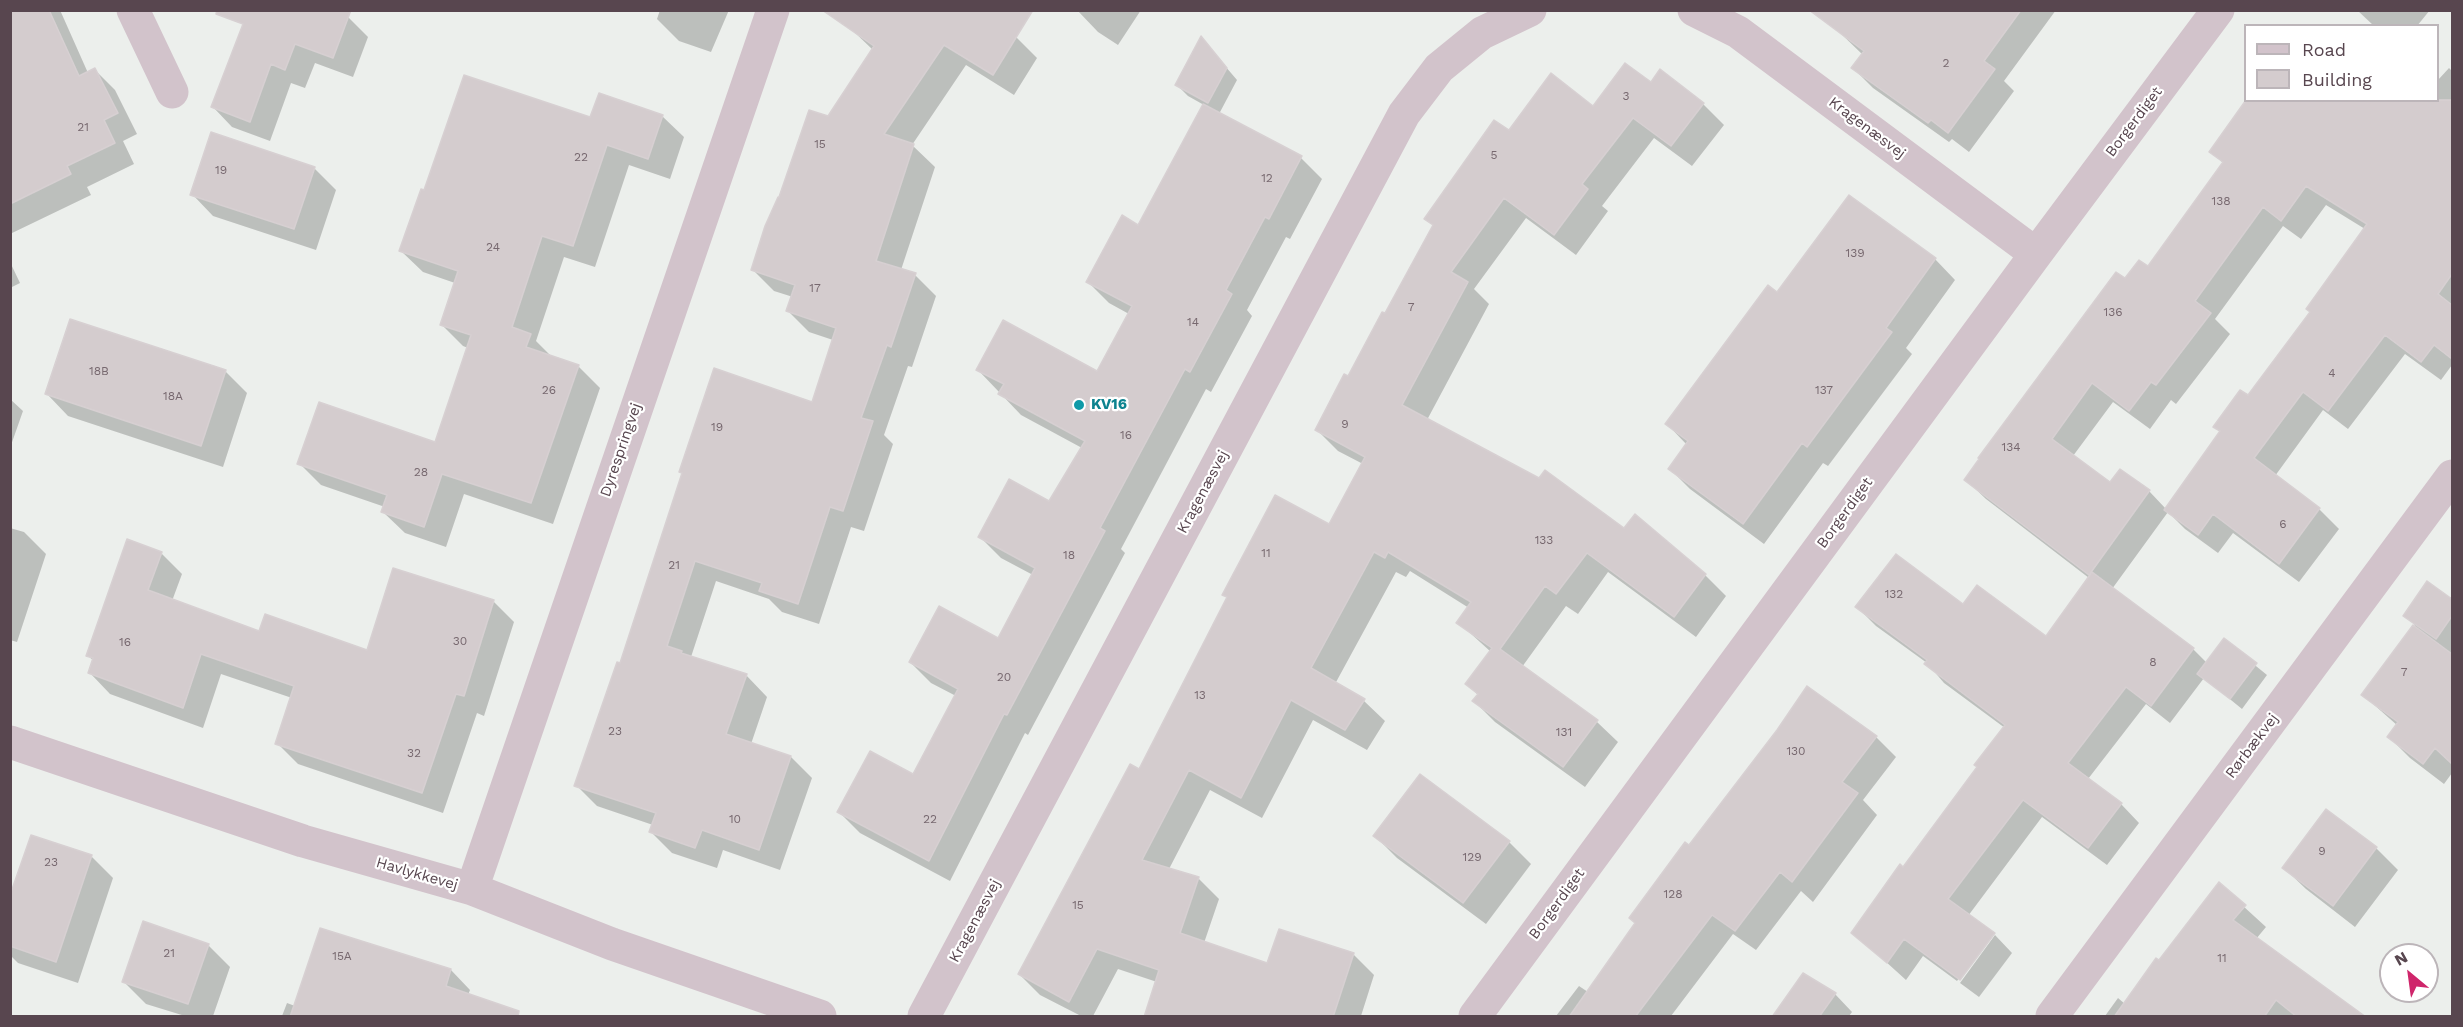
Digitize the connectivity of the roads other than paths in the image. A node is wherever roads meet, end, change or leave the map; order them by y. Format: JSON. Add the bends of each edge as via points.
{"nodes":[{"id":1,"x":133,"y":10,"type":"edge"},
{"id":2,"x":773,"y":10,"type":"edge"},
{"id":3,"x":1530,"y":10,"type":"edge"},
{"id":4,"x":1694,"y":10,"type":"edge"},
{"id":5,"x":2218,"y":10,"type":"edge"},
{"id":6,"x":172,"y":92,"type":"dead end"},
{"id":7,"x":2036,"y":254,"type":"junction"},
{"id":8,"x":2452,"y":476,"type":"edge"},
{"id":9,"x":10,"y":742,"type":"edge"},
{"id":10,"x":472,"y":890,"type":"junction"},
{"id":11,"x":820,"y":1017,"type":"edge"},
{"id":12,"x":924,"y":1017,"type":"edge"},
{"id":13,"x":1475,"y":1017,"type":"edge"},
{"id":14,"x":2052,"y":1017,"type":"edge"}],
"edges":[{"from":1,"to":6,"type":"street"},
{"from":2,"to":10,"type":"street","name":"Dyrespringvej"},
{"from":3,"to":12,"type":"street","name":"Kragenæsvej","via":[[1482,33],[1439,68],[1404,114]]},
{"from":4,"to":7,"type":"street","name":"Kragenæsvej","via":[[1738,32]]},
{"from":5,"to":7,"type":"street","name":"Borgerdiget"},
{"from":7,"to":13,"type":"street","name":"Borgerdiget"},
{"from":8,"to":14,"type":"street","name":"Rørbækvej"},
{"from":9,"to":10,"type":"street","name":"Havlykkevej","via":[[303,841]]},
{"from":10,"to":11,"type":"street","name":"Havlykkevej"}]}
